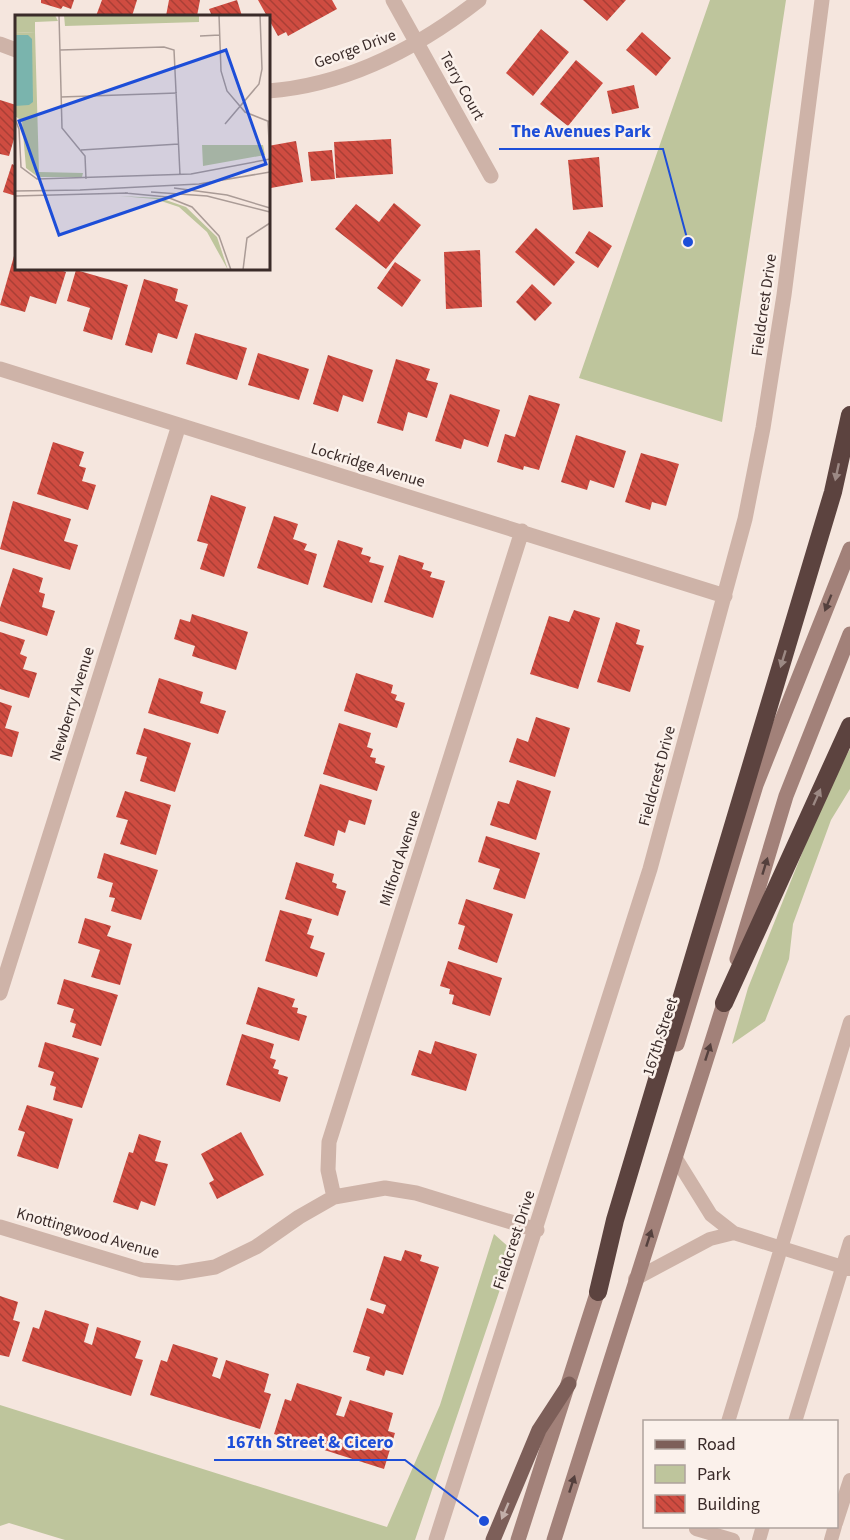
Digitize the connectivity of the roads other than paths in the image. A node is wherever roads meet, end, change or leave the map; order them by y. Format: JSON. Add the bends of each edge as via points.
{"nodes":[{"id":1,"x":393,"y":0,"type":"edge"},
{"id":2,"x":479,"y":0,"type":"edge"},
{"id":3,"x":822,"y":0,"type":"edge"},
{"id":4,"x":0,"y":44,"type":"edge"},
{"id":5,"x":418,"y":44,"type":"junction"},
{"id":6,"x":15,"y":50,"type":"edge"},
{"id":7,"x":270,"y":91,"type":"edge"},
{"id":8,"x":491,"y":176,"type":"dead end"},
{"id":9,"x":0,"y":369,"type":"edge"},
{"id":10,"x":850,"y":415,"type":"edge"},
{"id":11,"x":179,"y":425,"type":"junction"},
{"id":12,"x":522,"y":531,"type":"junction"},
{"id":13,"x":850,"y":549,"type":"edge"},
{"id":14,"x":725,"y":596,"type":"junction"},
{"id":15,"x":850,"y":634,"type":"edge"},
{"id":16,"x":850,"y":726,"type":"edge"},
{"id":17,"x":0,"y":993,"type":"edge"},
{"id":18,"x":724,"y":1003,"type":"junction"},
{"id":19,"x":850,"y":1022,"type":"edge"},
{"id":20,"x":675,"y":1157,"type":"junction"},
{"id":21,"x":334,"y":1197,"type":"junction"},
{"id":22,"x":0,"y":1227,"type":"edge"},
{"id":23,"x":537,"y":1230,"type":"junction"},
{"id":24,"x":734,"y":1233,"type":"junction"},
{"id":25,"x":850,"y":1242,"type":"edge"},
{"id":26,"x":781,"y":1248,"type":"junction"},
{"id":27,"x":846,"y":1268,"type":"edge"},
{"id":28,"x":635,"y":1279,"type":"junction"},
{"id":29,"x":598,"y":1292,"type":"junction"},
{"id":30,"x":569,"y":1384,"type":"junction"},
{"id":31,"x":729,"y":1420,"type":"edge"},
{"id":32,"x":796,"y":1420,"type":"edge"},
{"id":33,"x":850,"y":1480,"type":"edge"},
{"id":34,"x":838,"y":1519,"type":"edge"},
{"id":35,"x":695,"y":1532,"type":"edge"},
{"id":36,"x":436,"y":1540,"type":"edge"},
{"id":37,"x":493,"y":1540,"type":"edge"},
{"id":38,"x":518,"y":1540,"type":"edge"},
{"id":39,"x":554,"y":1540,"type":"edge"},
{"id":40,"x":733,"y":1540,"type":"edge"}],
"edges":[{"from":1,"to":5,"type":"street","name":"Terry Court"},
{"from":2,"to":5,"type":"street","name":"George Drive"},
{"from":3,"to":14,"type":"street","name":"Fieldcrest Drive","via":[[764,428]]},
{"from":4,"to":6,"type":"street"},
{"from":5,"to":7,"type":"street","name":"George Drive","via":[[356,71]]},
{"from":5,"to":8,"type":"street","name":"Terry Court"},
{"from":9,"to":11,"type":"street","name":"Lockridge Avenue"},
{"from":10,"to":29,"type":"highway","one_way":true,"via":[[833,492],[615,1220]]},
{"from":11,"to":12,"type":"street","name":"Lockridge Avenue"},
{"from":11,"to":17,"type":"street","name":"Newberry Avenue"},
{"from":12,"to":14,"type":"street","name":"Lockridge Avenue"},
{"from":12,"to":21,"type":"street","name":"Milford Avenue","via":[[329,1142],[328,1170]]},
{"from":13,"to":29,"type":"main road","name":"167th Street","one_way":true,"via":[[756,786]]},
{"from":14,"to":23,"type":"street","name":"Fieldcrest Drive","via":[[650,868]]},
{"from":18,"to":15,"type":"main road","one_way":true,"via":[[786,796]]},
{"from":18,"to":16,"type":"highway","one_way":true},
{"from":20,"to":18,"type":"main road","one_way":true},
{"from":19,"to":26,"type":"lane"},
{"from":20,"to":24,"type":"lane","via":[[711,1215]]},
{"from":28,"to":20,"type":"main road","one_way":true},
{"from":21,"to":22,"type":"street","name":"Knottingwood Avenue","via":[[256,1247],[215,1267],[178,1273],[142,1270]]},
{"from":21,"to":23,"type":"street","name":"Knottingwood Avenue","via":[[395,1189]]},
{"from":23,"to":36,"type":"street","name":"Fieldcrest Drive"},
{"from":24,"to":26,"type":"lane"},
{"from":24,"to":28,"type":"lane","via":[[710,1239]]},
{"from":25,"to":27,"type":"lane"},
{"from":26,"to":27,"type":"lane"},
{"from":26,"to":31,"type":"lane"},
{"from":27,"to":32,"type":"lane"},
{"from":39,"to":28,"type":"main road","one_way":true},
{"from":29,"to":30,"type":"main road","name":"167th Street"},
{"from":30,"to":37,"type":"main road","one_way":true,"via":[[539,1430]]},
{"from":30,"to":38,"type":"main road","name":"167th Street"},
{"from":33,"to":34,"type":"lane"},
{"from":35,"to":40,"type":"lane"}]}
